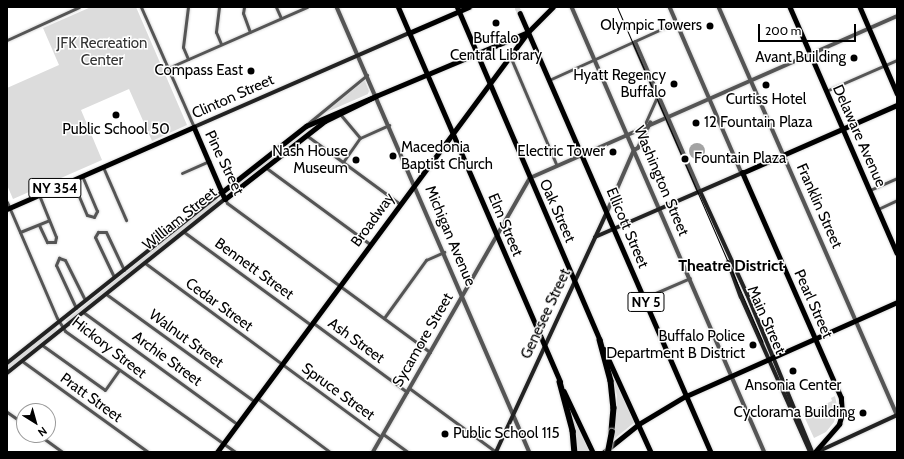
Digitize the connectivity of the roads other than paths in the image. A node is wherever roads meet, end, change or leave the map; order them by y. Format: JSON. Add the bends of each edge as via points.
{"nodes":[{"id":1,"x":80,"y":7,"type":"edge"},
{"id":2,"x":141,"y":7,"type":"edge"},
{"id":3,"x":188,"y":7,"type":"edge"},
{"id":4,"x":220,"y":7,"type":"edge"},
{"id":5,"x":244,"y":7,"type":"edge"},
{"id":6,"x":276,"y":7,"type":"edge"},
{"id":7,"x":306,"y":7,"type":"edge"},
{"id":8,"x":337,"y":7,"type":"edge"},
{"id":9,"x":398,"y":7,"type":"edge"},
{"id":10,"x":469,"y":7,"type":"edge"},
{"id":11,"x":553,"y":7,"type":"edge"},
{"id":12,"x":572,"y":7,"type":"edge"},
{"id":13,"x":670,"y":7,"type":"edge"},
{"id":14,"x":719,"y":7,"type":"edge"},
{"id":15,"x":790,"y":7,"type":"edge"},
{"id":16,"x":860,"y":7,"type":"edge"},
{"id":17,"x":458,"y":9,"type":"edge"},
{"id":18,"x":520,"y":13,"type":"tunnel mouth"},
{"id":19,"x":897,"y":16,"type":"edge"},
{"id":20,"x":281,"y":18,"type":"junction"},
{"id":21,"x":677,"y":22,"type":"junction"},
{"id":22,"x":869,"y":28,"type":"junction"},
{"id":23,"x":250,"y":32,"type":"junction"},
{"id":24,"x":528,"y":32,"type":"junction"},
{"id":25,"x":409,"y":33,"type":"junction"},
{"id":26,"x":7,"y":40,"type":"edge"},
{"id":27,"x":634,"y":42,"type":"junction"},
{"id":28,"x":221,"y":44,"type":"junction"},
{"id":29,"x":477,"y":53,"type":"junction"},
{"id":30,"x":810,"y":54,"type":"junction"},
{"id":31,"x":358,"y":55,"type":"junction"},
{"id":32,"x":510,"y":56,"type":"junction"},
{"id":33,"x":188,"y":59,"type":"junction"},
{"id":34,"x":595,"y":60,"type":"junction"},
{"id":35,"x":897,"y":60,"type":"edge"},
{"id":36,"x":885,"y":65,"type":"junction"},
{"id":37,"x":168,"y":68,"type":"junction"},
{"id":38,"x":367,"y":75,"type":"junction"},
{"id":39,"x":426,"y":75,"type":"junction"},
{"id":40,"x":750,"y":79,"type":"junction"},
{"id":41,"x":549,"y":80,"type":"junction"},
{"id":42,"x":489,"y":84,"type":"junction"},
{"id":43,"x":826,"y":91,"type":"junction"},
{"id":44,"x":897,"y":93,"type":"edge"},
{"id":45,"x":376,"y":96,"type":"junction"},
{"id":46,"x":710,"y":97,"type":"junction"},
{"id":47,"x":657,"y":98,"type":"junction"},
{"id":48,"x":897,"y":105,"type":"edge"},
{"id":49,"x":340,"y":114,"type":"junction"},
{"id":50,"x":667,"y":116,"type":"junction"},
{"id":51,"x":650,"y":123,"type":"junction"},
{"id":52,"x":388,"y":125,"type":"junction"},
{"id":53,"x":306,"y":126,"type":"junction"},
{"id":54,"x":644,"y":126,"type":"junction"},
{"id":55,"x":194,"y":127,"type":"junction"},
{"id":56,"x":843,"y":129,"type":"junction"},
{"id":57,"x":627,"y":133,"type":"junction"},
{"id":58,"x":452,"y":134,"type":"junction"},
{"id":59,"x":306,"y":135,"type":"junction"},
{"id":60,"x":360,"y":138,"type":"junction"},
{"id":61,"x":634,"y":150,"type":"junction"},
{"id":62,"x":581,"y":153,"type":"junction"},
{"id":63,"x":784,"y":155,"type":"junction"},
{"id":64,"x":209,"y":161,"type":"junction"},
{"id":65,"x":343,"y":162,"type":"junction"},
{"id":66,"x":556,"y":164,"type":"junction"},
{"id":67,"x":103,"y":166,"type":"junction"},
{"id":68,"x":265,"y":167,"type":"junction"},
{"id":69,"x":182,"y":173,"type":"dead end"},
{"id":70,"x":742,"y":173,"type":"junction"},
{"id":71,"x":82,"y":176,"type":"junction"},
{"id":72,"x":530,"y":178,"type":"junction"},
{"id":73,"x":897,"y":178,"type":"edge"},
{"id":74,"x":72,"y":180,"type":"junction"},
{"id":75,"x":414,"y":185,"type":"junction"},
{"id":76,"x":870,"y":190,"type":"junction"},
{"id":77,"x":699,"y":191,"type":"junction"},
{"id":78,"x":222,"y":192,"type":"junction"},
{"id":79,"x":39,"y":195,"type":"junction"},
{"id":80,"x":225,"y":199,"type":"junction"},
{"id":81,"x":897,"y":200,"type":"edge"},
{"id":82,"x":7,"y":202,"type":"edge"},
{"id":83,"x":400,"y":204,"type":"junction"},
{"id":84,"x":660,"y":208,"type":"junction"},
{"id":85,"x":8,"y":209,"type":"edge"},
{"id":86,"x":878,"y":209,"type":"junction"},
{"id":87,"x":606,"y":212,"type":"junction"},
{"id":88,"x":49,"y":220,"type":"junction"},
{"id":89,"x":126,"y":220,"type":"dead end"},
{"id":90,"x":39,"y":225,"type":"junction"},
{"id":91,"x":614,"y":228,"type":"junction"},
{"id":92,"x":20,"y":232,"type":"junction"},
{"id":93,"x":184,"y":232,"type":"junction"},
{"id":94,"x":496,"y":235,"type":"junction"},
{"id":95,"x":595,"y":237,"type":"junction"},
{"id":96,"x":370,"y":244,"type":"junction"},
{"id":97,"x":895,"y":244,"type":"edge"},
{"id":98,"x":444,"y":252,"type":"junction"},
{"id":99,"x":897,"y":253,"type":"edge"},
{"id":100,"x":144,"y":263,"type":"junction"},
{"id":101,"x":124,"y":270,"type":"junction"},
{"id":102,"x":114,"y":277,"type":"junction"},
{"id":103,"x":690,"y":278,"type":"junction"},
{"id":104,"x":575,"y":281,"type":"junction"},
{"id":105,"x":340,"y":286,"type":"junction"},
{"id":106,"x":106,"y":294,"type":"junction"},
{"id":107,"x":462,"y":295,"type":"junction"},
{"id":108,"x":644,"y":298,"type":"junction"},
{"id":109,"x":85,"y":300,"type":"junction"},
{"id":110,"x":897,"y":302,"type":"edge"},
{"id":111,"x":76,"y":308,"type":"junction"},
{"id":112,"x":83,"y":312,"type":"junction"},
{"id":113,"x":384,"y":318,"type":"junction"},
{"id":114,"x":856,"y":320,"type":"junction"},
{"id":115,"x":59,"y":321,"type":"junction"},
{"id":116,"x":312,"y":324,"type":"junction"},
{"id":117,"x":63,"y":328,"type":"junction"},
{"id":118,"x":815,"y":338,"type":"junction"},
{"id":119,"x":600,"y":340,"type":"junction"},
{"id":120,"x":42,"y":345,"type":"junction"},
{"id":121,"x":545,"y":345,"type":"junction"},
{"id":122,"x":430,"y":352,"type":"junction"},
{"id":123,"x":771,"y":358,"type":"junction"},
{"id":124,"x":22,"y":361,"type":"junction"},
{"id":125,"x":7,"y":363,"type":"edge"},
{"id":126,"x":282,"y":364,"type":"junction"},
{"id":127,"x":119,"y":370,"type":"junction"},
{"id":128,"x":7,"y":373,"type":"edge"},
{"id":129,"x":732,"y":375,"type":"junction"},
{"id":130,"x":560,"y":382,"type":"junction"},
{"id":131,"x":408,"y":390,"type":"junction"},
{"id":132,"x":686,"y":395,"type":"junction"},
{"id":133,"x":255,"y":400,"type":"junction"},
{"id":134,"x":7,"y":412,"type":"edge"},
{"id":135,"x":514,"y":414,"type":"junction"},
{"id":136,"x":897,"y":414,"type":"edge"},
{"id":137,"x":16,"y":418,"type":"edge"},
{"id":138,"x":237,"y":424,"type":"junction"},
{"id":139,"x":639,"y":424,"type":"junction"},
{"id":140,"x":382,"y":436,"type":"junction"},
{"id":141,"x":50,"y":443,"type":"edge"},
{"id":142,"x":222,"y":445,"type":"junction"},
{"id":143,"x":62,"y":452,"type":"edge"},
{"id":144,"x":148,"y":452,"type":"edge"},
{"id":145,"x":217,"y":452,"type":"edge"},
{"id":146,"x":235,"y":452,"type":"edge"},
{"id":147,"x":330,"y":452,"type":"edge"},
{"id":148,"x":372,"y":452,"type":"edge"},
{"id":149,"x":408,"y":452,"type":"edge"},
{"id":150,"x":496,"y":452,"type":"edge"},
{"id":151,"x":530,"y":452,"type":"edge"},
{"id":152,"x":575,"y":452,"type":"edge"},
{"id":153,"x":593,"y":452,"type":"edge"},
{"id":154,"x":604,"y":452,"type":"edge"},
{"id":155,"x":608,"y":452,"type":"edge"},
{"id":156,"x":651,"y":452,"type":"edge"},
{"id":157,"x":711,"y":452,"type":"edge"},
{"id":158,"x":765,"y":452,"type":"edge"},
{"id":159,"x":811,"y":452,"type":"edge"},
{"id":160,"x":816,"y":452,"type":"edge"}],
"edges":[{"from":1,"to":26,"type":"street"},
{"from":2,"to":37,"type":"street","name":"Pine Street"},
{"from":3,"to":33,"type":"street","via":[[182,47]]},
{"from":4,"to":28,"type":"street","via":[[216,32]]},
{"from":5,"to":23,"type":"street","via":[[243,13]]},
{"from":6,"to":20,"type":"street"},
{"from":7,"to":20,"type":"street"},
{"from":8,"to":31,"type":"street","name":"Michigan Avenue"},
{"from":9,"to":25,"type":"highway","name":"Elm Street"},
{"from":10,"to":17,"type":"main road","name":"Clinton Street"},
{"from":11,"to":24,"type":"main road","name":"Broadway"},
{"from":12,"to":34,"type":"street","name":"Washington Street"},
{"from":13,"to":21,"type":"street","name":"Pearl Street"},
{"from":14,"to":40,"type":"street","name":"Franklin Street"},
{"from":15,"to":30,"type":"main road","name":"Delaware Avenue"},
{"from":16,"to":22,"type":"main road"},
{"from":17,"to":25,"type":"main road","name":"Clinton Street"},
{"from":17,"to":29,"type":"highway","name":"Oak Street"},
{"from":18,"to":24,"type":"main road","name":"Ellicott Street","number":"NY 5"},
{"from":19,"to":22,"type":"street"},
{"from":20,"to":23,"type":"street"},
{"from":21,"to":27,"type":"street"},
{"from":21,"to":46,"type":"street","name":"Pearl Street"},
{"from":22,"to":30,"type":"street"},
{"from":22,"to":36,"type":"main road"},
{"from":23,"to":28,"type":"street"},
{"from":24,"to":29,"type":"main road","name":"William Street"},
{"from":24,"to":32,"type":"main road","name":"Broadway"},
{"from":24,"to":41,"type":"main road","name":"Ellicott Street","number":"NY 5"},
{"from":25,"to":31,"type":"main road","name":"Clinton Street"},
{"from":25,"to":39,"type":"highway","name":"Elm Street"},
{"from":27,"to":34,"type":"street"},
{"from":27,"to":47,"type":"street","name":"Main Street"},
{"from":27,"to":50,"type":"street","name":"Main Street"},
{"from":28,"to":33,"type":"street"},
{"from":29,"to":39,"type":"main road","name":"William Street"},
{"from":29,"to":42,"type":"highway","name":"Oak Street"},
{"from":30,"to":40,"type":"street"},
{"from":30,"to":43,"type":"main road","name":"Delaware Avenue"},
{"from":31,"to":38,"type":"street","name":"Michigan Avenue"},
{"from":31,"to":55,"type":"main road","name":"Clinton Street"},
{"from":32,"to":42,"type":"main road","name":"Broadway"},
{"from":32,"to":66,"type":"street"},
{"from":33,"to":37,"type":"street"},
{"from":34,"to":41,"type":"street"},
{"from":34,"to":57,"type":"street","name":"Washington Street"},
{"from":35,"to":36,"type":"street"},
{"from":36,"to":43,"type":"street"},
{"from":36,"to":44,"type":"main road"},
{"from":37,"to":55,"type":"street","name":"Pine Street"},
{"from":38,"to":45,"type":"street","name":"Michigan Avenue"},
{"from":38,"to":53,"type":"street","name":"William Street"},
{"from":39,"to":45,"type":"main road","name":"William Street"},
{"from":39,"to":58,"type":"highway","name":"Elm Street"},
{"from":40,"to":46,"type":"street"},
{"from":40,"to":63,"type":"street","name":"Franklin Street"},
{"from":41,"to":62,"type":"main road","name":"Ellicott Street","number":"NY 5"},
{"from":42,"to":58,"type":"main road","name":"Broadway"},
{"from":42,"to":72,"type":"highway","name":"Oak Street"},
{"from":43,"to":56,"type":"main road","name":"Delaware Avenue"},
{"from":45,"to":49,"type":"main road","name":"William Street"},
{"from":45,"to":52,"type":"street","name":"Michigan Avenue"},
{"from":45,"to":53,"type":"main road","name":"William Street"},
{"from":46,"to":50,"type":"street"},
{"from":46,"to":70,"type":"street","name":"Pearl Street"},
{"from":47,"to":50,"type":"street","name":"Main Street"},
{"from":47,"to":54,"type":"street"},
{"from":48,"to":56,"type":"main road"},
{"from":49,"to":59,"type":"main road","name":"William Street"},
{"from":49,"to":60,"type":"street"},
{"from":50,"to":51,"type":"street"},
{"from":50,"to":77,"type":"street","name":"Main Street"},
{"from":51,"to":54,"type":"street"},
{"from":51,"to":61,"type":"street","name":"Genesee Street","via":[[638,148]]},
{"from":52,"to":60,"type":"street"},
{"from":52,"to":75,"type":"street","name":"Michigan Avenue"},
{"from":53,"to":78,"type":"main road","name":"William Street"},
{"from":54,"to":57,"type":"street"},
{"from":55,"to":64,"type":"main road","name":"Pine Street"},
{"from":55,"to":67,"type":"main road","name":"Clinton Street","number":"NY 354"},
{"from":56,"to":63,"type":"main road"},
{"from":56,"to":76,"type":"main road","name":"Delaware Avenue"},
{"from":57,"to":61,"type":"street","name":"Washington Street"},
{"from":57,"to":62,"type":"street"},
{"from":58,"to":75,"type":"main road","name":"Broadway"},
{"from":58,"to":94,"type":"highway","name":"Elm Street"},
{"from":59,"to":65,"type":"street"},
{"from":59,"to":68,"type":"main road","name":"William Street"},
{"from":60,"to":65,"type":"street"},
{"from":61,"to":84,"type":"street","name":"Washington Street"},
{"from":61,"to":87,"type":"street","name":"Genesee Street"},
{"from":62,"to":66,"type":"street"},
{"from":62,"to":87,"type":"main road","name":"Ellicott Street","number":"NY 5"},
{"from":63,"to":70,"type":"main road"},
{"from":63,"to":114,"type":"street","name":"Franklin Street"},
{"from":64,"to":69,"type":"street"},
{"from":64,"to":78,"type":"main road","name":"Pine Street"},
{"from":65,"to":83,"type":"street"},
{"from":66,"to":72,"type":"street"},
{"from":67,"to":71,"type":"main road","name":"Clinton Street","number":"NY 354"},
{"from":67,"to":89,"type":"street"},
{"from":68,"to":80,"type":"main road","name":"William Street"},
{"from":68,"to":96,"type":"street"},
{"from":70,"to":77,"type":"main road"},
{"from":70,"to":118,"type":"main road","name":"Pearl Street"},
{"from":71,"to":74,"type":"main road","name":"Clinton Street","number":"NY 354"},
{"from":71,"to":74,"type":"street","via":[[97,210],[94,217],[87,215]]},
{"from":72,"to":94,"type":"street","name":"Sycamore Street"},
{"from":72,"to":104,"type":"highway","name":"Oak Street"},
{"from":73,"to":76,"type":"street"},
{"from":74,"to":79,"type":"main road","name":"Clinton Street","number":"NY 354"},
{"from":75,"to":83,"type":"main road","name":"Broadway"},
{"from":75,"to":98,"type":"street","name":"Michigan Avenue"},
{"from":76,"to":86,"type":"main road","name":"Delaware Avenue"},
{"from":77,"to":84,"type":"main road"},
{"from":77,"to":123,"type":"main road","name":"Main Street","via":[[741,297]]},
{"from":77,"to":123,"type":"main road","name":"Main Street","via":[[747,294]]},
{"from":78,"to":80,"type":"main road","name":"Pine Street"},
{"from":78,"to":101,"type":"main road","name":"William Street"},
{"from":79,"to":85,"type":"main road","name":"Clinton Street","number":"NY 354"},
{"from":79,"to":88,"type":"street"},
{"from":80,"to":93,"type":"main road","name":"William Street"},
{"from":80,"to":105,"type":"street","name":"Pine Street"},
{"from":81,"to":86,"type":"street"},
{"from":82,"to":85,"type":"street","name":"Hickory Street"},
{"from":83,"to":96,"type":"main road","name":"Broadway"},
{"from":84,"to":91,"type":"main road"},
{"from":84,"to":103,"type":"street","name":"Washington Street"},
{"from":85,"to":92,"type":"street","name":"Hickory Street"},
{"from":86,"to":97,"type":"main road","name":"Delaware Avenue"},
{"from":87,"to":91,"type":"main road","name":"Ellicott Street","number":"NY 5"},
{"from":87,"to":95,"type":"main road","name":"Genesee Street"},
{"from":88,"to":90,"type":"street"},
{"from":88,"to":90,"type":"street","via":[[56,237],[52,244],[47,242]]},
{"from":90,"to":92,"type":"street"},
{"from":91,"to":95,"type":"main road"},
{"from":91,"to":108,"type":"main road","name":"Ellicott Street","number":"NY 5"},
{"from":92,"to":115,"type":"street","name":"Hickory Street"},
{"from":93,"to":100,"type":"main road","name":"William Street"},
{"from":93,"to":116,"type":"street","name":"Bennett Street"},
{"from":94,"to":107,"type":"street","name":"Sycamore Street"},
{"from":94,"to":121,"type":"highway","name":"Elm Street"},
{"from":95,"to":104,"type":"main road","name":"Genesee Street"},
{"from":96,"to":105,"type":"main road","name":"Broadway"},
{"from":97,"to":99,"type":"main road","name":"Delaware Avenue"},
{"from":98,"to":107,"type":"street","name":"Michigan Avenue"},
{"from":98,"to":113,"type":"street","via":[[426,260]]},
{"from":100,"to":106,"type":"main road","name":"William Street"},
{"from":100,"to":126,"type":"street","name":"Cedar Street"},
{"from":101,"to":102,"type":"main road","name":"William Street"},
{"from":101,"to":102,"type":"street","via":[[106,232],[98,232],[95,237]]},
{"from":102,"to":109,"type":"main road","name":"William Street"},
{"from":103,"to":108,"type":"street"},
{"from":103,"to":129,"type":"street","name":"Washington Street"},
{"from":104,"to":119,"type":"highway","name":"Oak Street"},
{"from":104,"to":121,"type":"main road","name":"Genesee Street"},
{"from":105,"to":113,"type":"street","name":"Pine Street"},
{"from":105,"to":116,"type":"main road","name":"Broadway"},
{"from":106,"to":112,"type":"main road","name":"William Street"},
{"from":106,"to":133,"type":"street","name":"Walnut Street"},
{"from":107,"to":122,"type":"street","name":"Sycamore Street"},
{"from":107,"to":135,"type":"street","name":"Michigan Avenue"},
{"from":108,"to":132,"type":"main road","name":"Ellicott Street","number":"NY 5"},
{"from":109,"to":111,"type":"main road","name":"William Street"},
{"from":109,"to":111,"type":"street","via":[[66,260],[59,258],[56,265]]},
{"from":110,"to":114,"type":"main road"},
{"from":111,"to":115,"type":"main road","name":"William Street"},
{"from":112,"to":117,"type":"main road","name":"William Street"},
{"from":112,"to":138,"type":"street","name":"Archie Street"},
{"from":113,"to":122,"type":"street","name":"Pine Street"},
{"from":114,"to":118,"type":"main road"},
{"from":114,"to":136,"type":"street","name":"Franklin Street"},
{"from":115,"to":117,"type":"street","name":"Hickory Street"},
{"from":115,"to":125,"type":"main road","name":"William Street"},
{"from":116,"to":126,"type":"main road","name":"Broadway"},
{"from":116,"to":131,"type":"street","name":"Ash Street"},
{"from":117,"to":120,"type":"main road","name":"William Street"},
{"from":117,"to":127,"type":"street","name":"Hickory Street"},
{"from":118,"to":123,"type":"main road"},
{"from":118,"to":160,"type":"main road","name":"Pearl Street","via":[[836,386],[842,409],[836,429]]},
{"from":119,"to":139,"type":"main road","name":"Oak Street"},
{"from":119,"to":155,"type":"highway","bridge":true,"via":[[611,381],[614,408]]},
{"from":120,"to":124,"type":"main road","name":"William Street"},
{"from":120,"to":127,"type":"street","via":[[105,390]]},
{"from":121,"to":130,"type":"highway","name":"Elm Street"},
{"from":121,"to":135,"type":"main road","name":"Genesee Street"},
{"from":122,"to":131,"type":"street","name":"Sycamore Street"},
{"from":123,"to":129,"type":"main road"},
{"from":123,"to":159,"type":"main road","name":"Main Street"},
{"from":124,"to":128,"type":"main road","name":"William Street"},
{"from":124,"to":144,"type":"street","name":"Pratt Street"},
{"from":126,"to":133,"type":"main road","name":"Broadway"},
{"from":126,"to":140,"type":"street","name":"Spruce Street"},
{"from":127,"to":142,"type":"street","name":"Hickory Street"},
{"from":129,"to":132,"type":"main road"},
{"from":129,"to":158,"type":"street","name":"Washington Street"},
{"from":130,"to":152,"type":"highway","via":[[573,431]]},
{"from":130,"to":153,"type":"main road","name":"Elm Street"},
{"from":131,"to":140,"type":"street","name":"Sycamore Street"},
{"from":131,"to":150,"type":"street","name":"Ash Street"},
{"from":132,"to":139,"type":"main road"},
{"from":132,"to":157,"type":"main road","name":"Ellicott Street","number":"NY 5"},
{"from":133,"to":138,"type":"main road","name":"Broadway"},
{"from":133,"to":147,"type":"street","name":"Walnut Street"},
{"from":134,"to":137,"type":"street"},
{"from":135,"to":150,"type":"main road","name":"Genesee Street"},
{"from":135,"to":151,"type":"street","name":"Michigan Avenue"},
{"from":136,"to":160,"type":"main road"},
{"from":138,"to":142,"type":"main road","name":"Broadway"},
{"from":139,"to":154,"type":"main road"},
{"from":139,"to":156,"type":"main road","name":"Oak Street"},
{"from":140,"to":148,"type":"street","name":"Sycamore Street"},
{"from":140,"to":149,"type":"street","name":"Spruce Street"},
{"from":141,"to":143,"type":"street"},
{"from":142,"to":145,"type":"main road","name":"Broadway"},
{"from":142,"to":146,"type":"street","name":"Hickory Street"}]}
